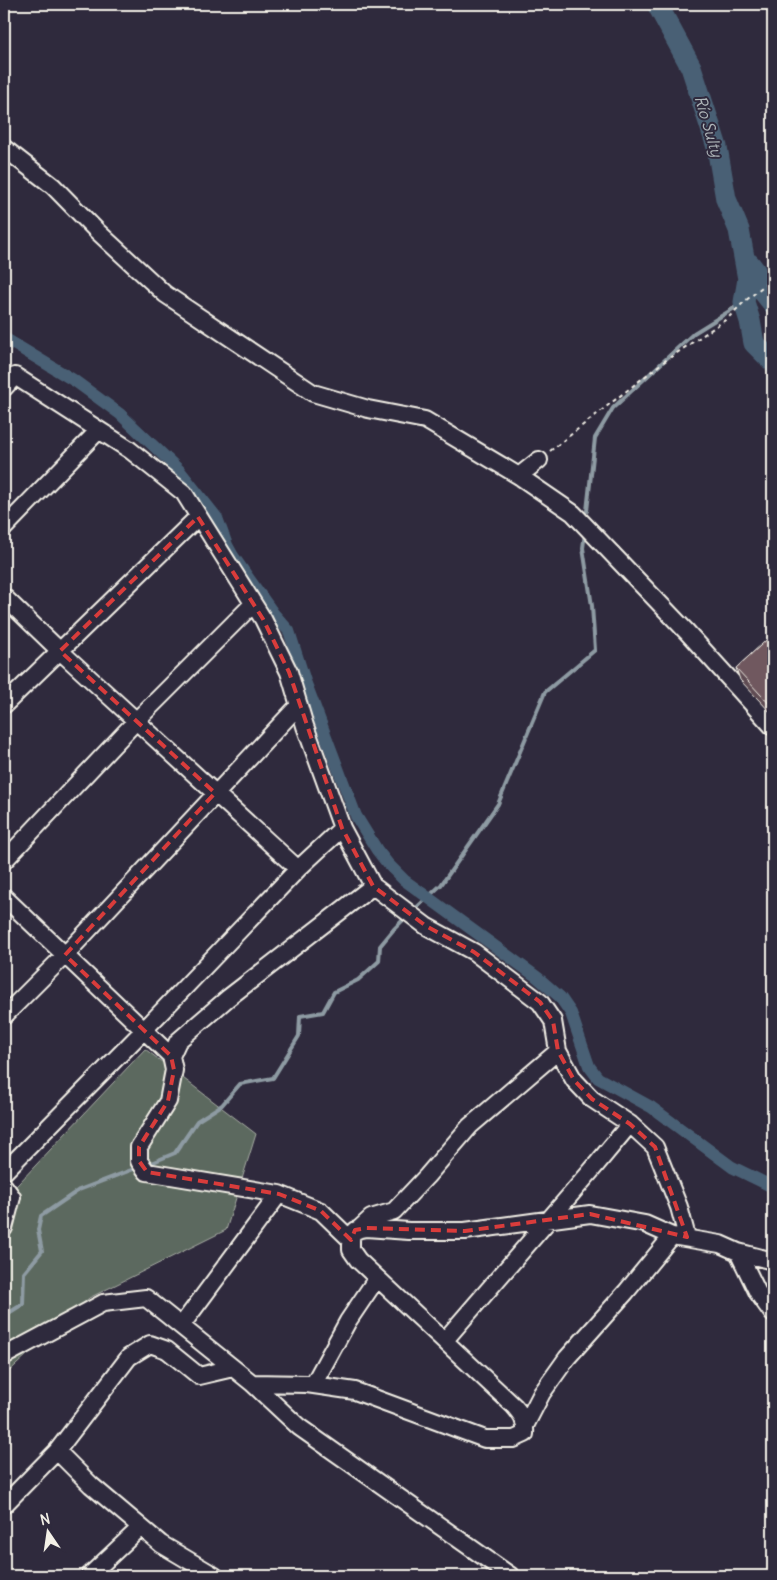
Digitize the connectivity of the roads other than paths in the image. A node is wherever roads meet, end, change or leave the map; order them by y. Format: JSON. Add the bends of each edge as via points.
{"nodes":[{"id":1,"x":4,"y":148,"type":"edge"},
{"id":2,"x":4,"y":388,"type":"edge"},
{"id":3,"x":99,"y":430,"type":"junction"},
{"id":4,"x":539,"y":460,"type":"road end"},
{"id":5,"x":519,"y":476,"type":"junction"},
{"id":6,"x":198,"y":517,"type":"junction"},
{"id":7,"x":4,"y":528,"type":"edge"},
{"id":8,"x":4,"y":597,"type":"edge"},
{"id":9,"x":253,"y":604,"type":"junction"},
{"id":10,"x":60,"y":651,"type":"junction"},
{"id":11,"x":4,"y":705,"type":"edge"},
{"id":12,"x":299,"y":705,"type":"junction"},
{"id":13,"x":136,"y":721,"type":"junction"},
{"id":14,"x":773,"y":727,"type":"edge"},
{"id":15,"x":215,"y":793,"type":"junction"},
{"id":16,"x":342,"y":828,"type":"junction"},
{"id":17,"x":4,"y":861,"type":"edge"},
{"id":18,"x":298,"y":869,"type":"junction"},
{"id":19,"x":374,"y":886,"type":"junction"},
{"id":20,"x":4,"y":897,"type":"edge"},
{"id":21,"x":65,"y":955,"type":"junction"},
{"id":22,"x":4,"y":1016,"type":"edge"},
{"id":23,"x":144,"y":1030,"type":"junction"},
{"id":24,"x":558,"y":1051,"type":"junction"},
{"id":25,"x":171,"y":1056,"type":"junction"},
{"id":26,"x":630,"y":1124,"type":"junction"},
{"id":27,"x":4,"y":1172,"type":"edge"},
{"id":28,"x":4,"y":1186,"type":"edge"},
{"id":29,"x":279,"y":1194,"type":"junction"},
{"id":30,"x":549,"y":1219,"type":"junction"},
{"id":31,"x":4,"y":1228,"type":"edge"},
{"id":32,"x":354,"y":1235,"type":"junction"},
{"id":33,"x":680,"y":1236,"type":"junction"},
{"id":34,"x":738,"y":1252,"type":"junction"},
{"id":35,"x":773,"y":1261,"type":"edge"},
{"id":36,"x":377,"y":1278,"type":"junction"},
{"id":37,"x":773,"y":1314,"type":"edge"},
{"id":38,"x":181,"y":1326,"type":"junction"},
{"id":39,"x":444,"y":1340,"type":"junction"},
{"id":40,"x":4,"y":1356,"type":"edge"},
{"id":41,"x":233,"y":1368,"type":"junction"},
{"id":42,"x":252,"y":1384,"type":"junction"},
{"id":43,"x":313,"y":1385,"type":"junction"},
{"id":44,"x":526,"y":1424,"type":"junction"},
{"id":45,"x":57,"y":1451,"type":"junction"},
{"id":46,"x":4,"y":1505,"type":"edge"},
{"id":47,"x":141,"y":1527,"type":"junction"},
{"id":48,"x":89,"y":1576,"type":"edge"},
{"id":49,"x":215,"y":1576,"type":"edge"},
{"id":50,"x":511,"y":1576,"type":"edge"}],
"edges":[{"from":1,"to":5,"type":"street","via":[[53,186],[165,294],[313,393],[368,409],[425,420]]},
{"from":2,"to":3,"type":"street","via":[[15,376]]},
{"from":3,"to":6,"type":"street","via":[[184,493]]},
{"from":3,"to":7,"type":"street"},
{"from":4,"to":5,"type":"street"},
{"from":5,"to":14,"type":"street","via":[[573,514]]},
{"from":6,"to":9,"type":"street"},
{"from":6,"to":10,"type":"street"},
{"from":8,"to":10,"type":"street"},
{"from":9,"to":12,"type":"street","via":[[289,672]]},
{"from":9,"to":13,"type":"street"},
{"from":10,"to":11,"type":"street"},
{"from":10,"to":13,"type":"street"},
{"from":12,"to":15,"type":"street"},
{"from":12,"to":16,"type":"street"},
{"from":13,"to":15,"type":"street"},
{"from":13,"to":17,"type":"street"},
{"from":15,"to":18,"type":"street"},
{"from":15,"to":21,"type":"street"},
{"from":16,"to":18,"type":"street"},
{"from":16,"to":19,"type":"street"},
{"from":18,"to":23,"type":"street"},
{"from":19,"to":24,"type":"street","via":[[426,926],[474,952],[540,1002],[553,1020]]},
{"from":19,"to":25,"type":"street","via":[[228,998],[178,1041]]},
{"from":20,"to":21,"type":"street"},
{"from":21,"to":22,"type":"street"},
{"from":21,"to":23,"type":"street"},
{"from":23,"to":25,"type":"street"},
{"from":23,"to":27,"type":"street"},
{"from":24,"to":26,"type":"street","via":[[574,1080],[592,1099]]},
{"from":24,"to":32,"type":"street","via":[[470,1126],[394,1211],[371,1218]]},
{"from":25,"to":29,"type":"street","via":[[174,1070],[168,1101],[139,1146],[143,1166]]},
{"from":26,"to":30,"type":"street"},
{"from":26,"to":33,"type":"street","via":[[655,1148],[679,1207]]},
{"from":28,"to":31,"type":"street","via":[[12,1197]]},
{"from":29,"to":32,"type":"street","via":[[320,1211]]},
{"from":29,"to":38,"type":"street"},
{"from":30,"to":32,"type":"street","via":[[465,1231],[366,1228]]},
{"from":30,"to":33,"type":"street","via":[[590,1214],[645,1224]]},
{"from":30,"to":39,"type":"street"},
{"from":32,"to":36,"type":"street","via":[[351,1250]]},
{"from":33,"to":34,"type":"street","via":[[720,1244]]},
{"from":33,"to":44,"type":"street","via":[[567,1358],[542,1393]]},
{"from":34,"to":35,"type":"street"},
{"from":34,"to":37,"type":"street","via":[[758,1293]]},
{"from":36,"to":39,"type":"street"},
{"from":36,"to":43,"type":"street","via":[[348,1321]]},
{"from":38,"to":40,"type":"street","via":[[146,1298],[103,1303]]},
{"from":38,"to":41,"type":"street"},
{"from":39,"to":44,"type":"street","via":[[514,1406]]},
{"from":41,"to":42,"type":"street"},
{"from":41,"to":45,"type":"street","via":[[199,1376],[167,1350],[150,1344],[129,1357]]},
{"from":42,"to":43,"type":"street"},
{"from":42,"to":50,"type":"street","via":[[299,1427]]},
{"from":43,"to":44,"type":"street","via":[[355,1391],[485,1439],[514,1439],[525,1434]]},
{"from":45,"to":46,"type":"street"},
{"from":45,"to":47,"type":"street"},
{"from":47,"to":48,"type":"street"},
{"from":47,"to":49,"type":"street","via":[[161,1544]]}]}
